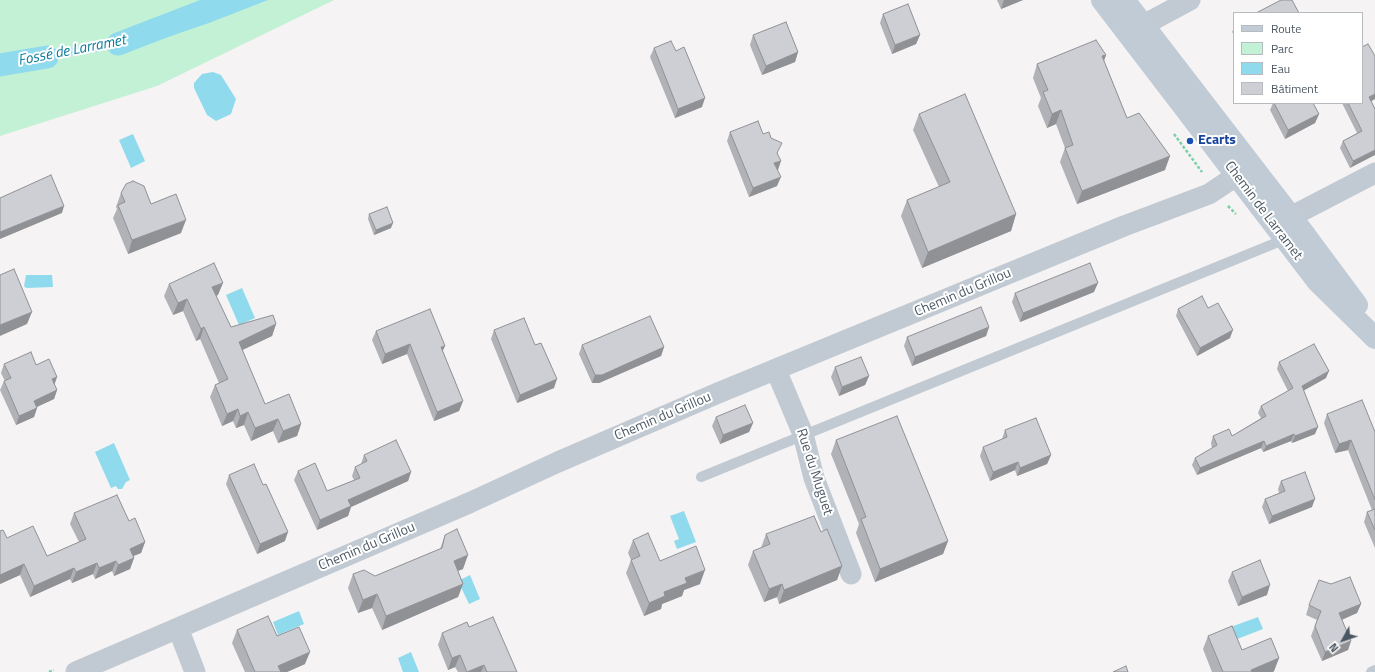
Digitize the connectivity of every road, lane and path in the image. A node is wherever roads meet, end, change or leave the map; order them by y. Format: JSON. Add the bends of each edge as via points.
{"nodes":[{"id":1,"x":1102,"y":0,"type":"edge"},
{"id":2,"x":1124,"y":0,"type":"edge"},
{"id":3,"x":1190,"y":0,"type":"edge"},
{"id":4,"x":1136,"y":31,"type":"junction"},
{"id":5,"x":1244,"y":171,"type":"junction"},
{"id":6,"x":1375,"y":173,"type":"edge"},
{"id":7,"x":1288,"y":229,"type":"junction"},
{"id":8,"x":1375,"y":335,"type":"edge"},
{"id":9,"x":1375,"y":338,"type":"edge"},
{"id":10,"x":776,"y":370,"type":"junction"},
{"id":11,"x":803,"y":434,"type":"junction"},
{"id":12,"x":701,"y":477,"type":"dead end"},
{"id":13,"x":851,"y":574,"type":"dead end"},
{"id":14,"x":178,"y":628,"type":"junction"},
{"id":15,"x":1375,"y":670,"type":"edge"},
{"id":16,"x":76,"y":672,"type":"edge"},
{"id":17,"x":195,"y":672,"type":"edge"},
{"id":18,"x":1371,"y":672,"type":"edge"}],
"edges":[{"from":1,"to":4,"type":"main road","name":"Chemin de Larramet"},
{"from":2,"to":4,"type":"main road","name":"Chemin de Larramet"},
{"from":3,"to":4,"type":"street"},
{"from":4,"to":5,"type":"main road","name":"Chemin de Larramet"},
{"from":5,"to":7,"type":"main road","name":"Chemin de Larramet"},
{"from":5,"to":10,"type":"street","name":"Chemin du Grillou","via":[[1209,194],[1124,226]]},
{"from":6,"to":7,"type":"street"},
{"from":7,"to":8,"type":"main road","name":"Chemin de Larramet","via":[[1362,312]]},
{"from":7,"to":9,"type":"main road","name":"Chemin de Larramet","via":[[1318,282]]},
{"from":7,"to":11,"type":"lane"},
{"from":10,"to":11,"type":"street","name":"Rue du Muguet"},
{"from":10,"to":14,"type":"street","name":"Chemin du Grillou"},
{"from":11,"to":12,"type":"lane"},
{"from":11,"to":13,"type":"street","name":"Rue du Muguet","via":[[814,478]]},
{"from":14,"to":16,"type":"street","name":"Chemin du Grillou"},
{"from":14,"to":17,"type":"street"},
{"from":15,"to":18,"type":"lane"}]}
